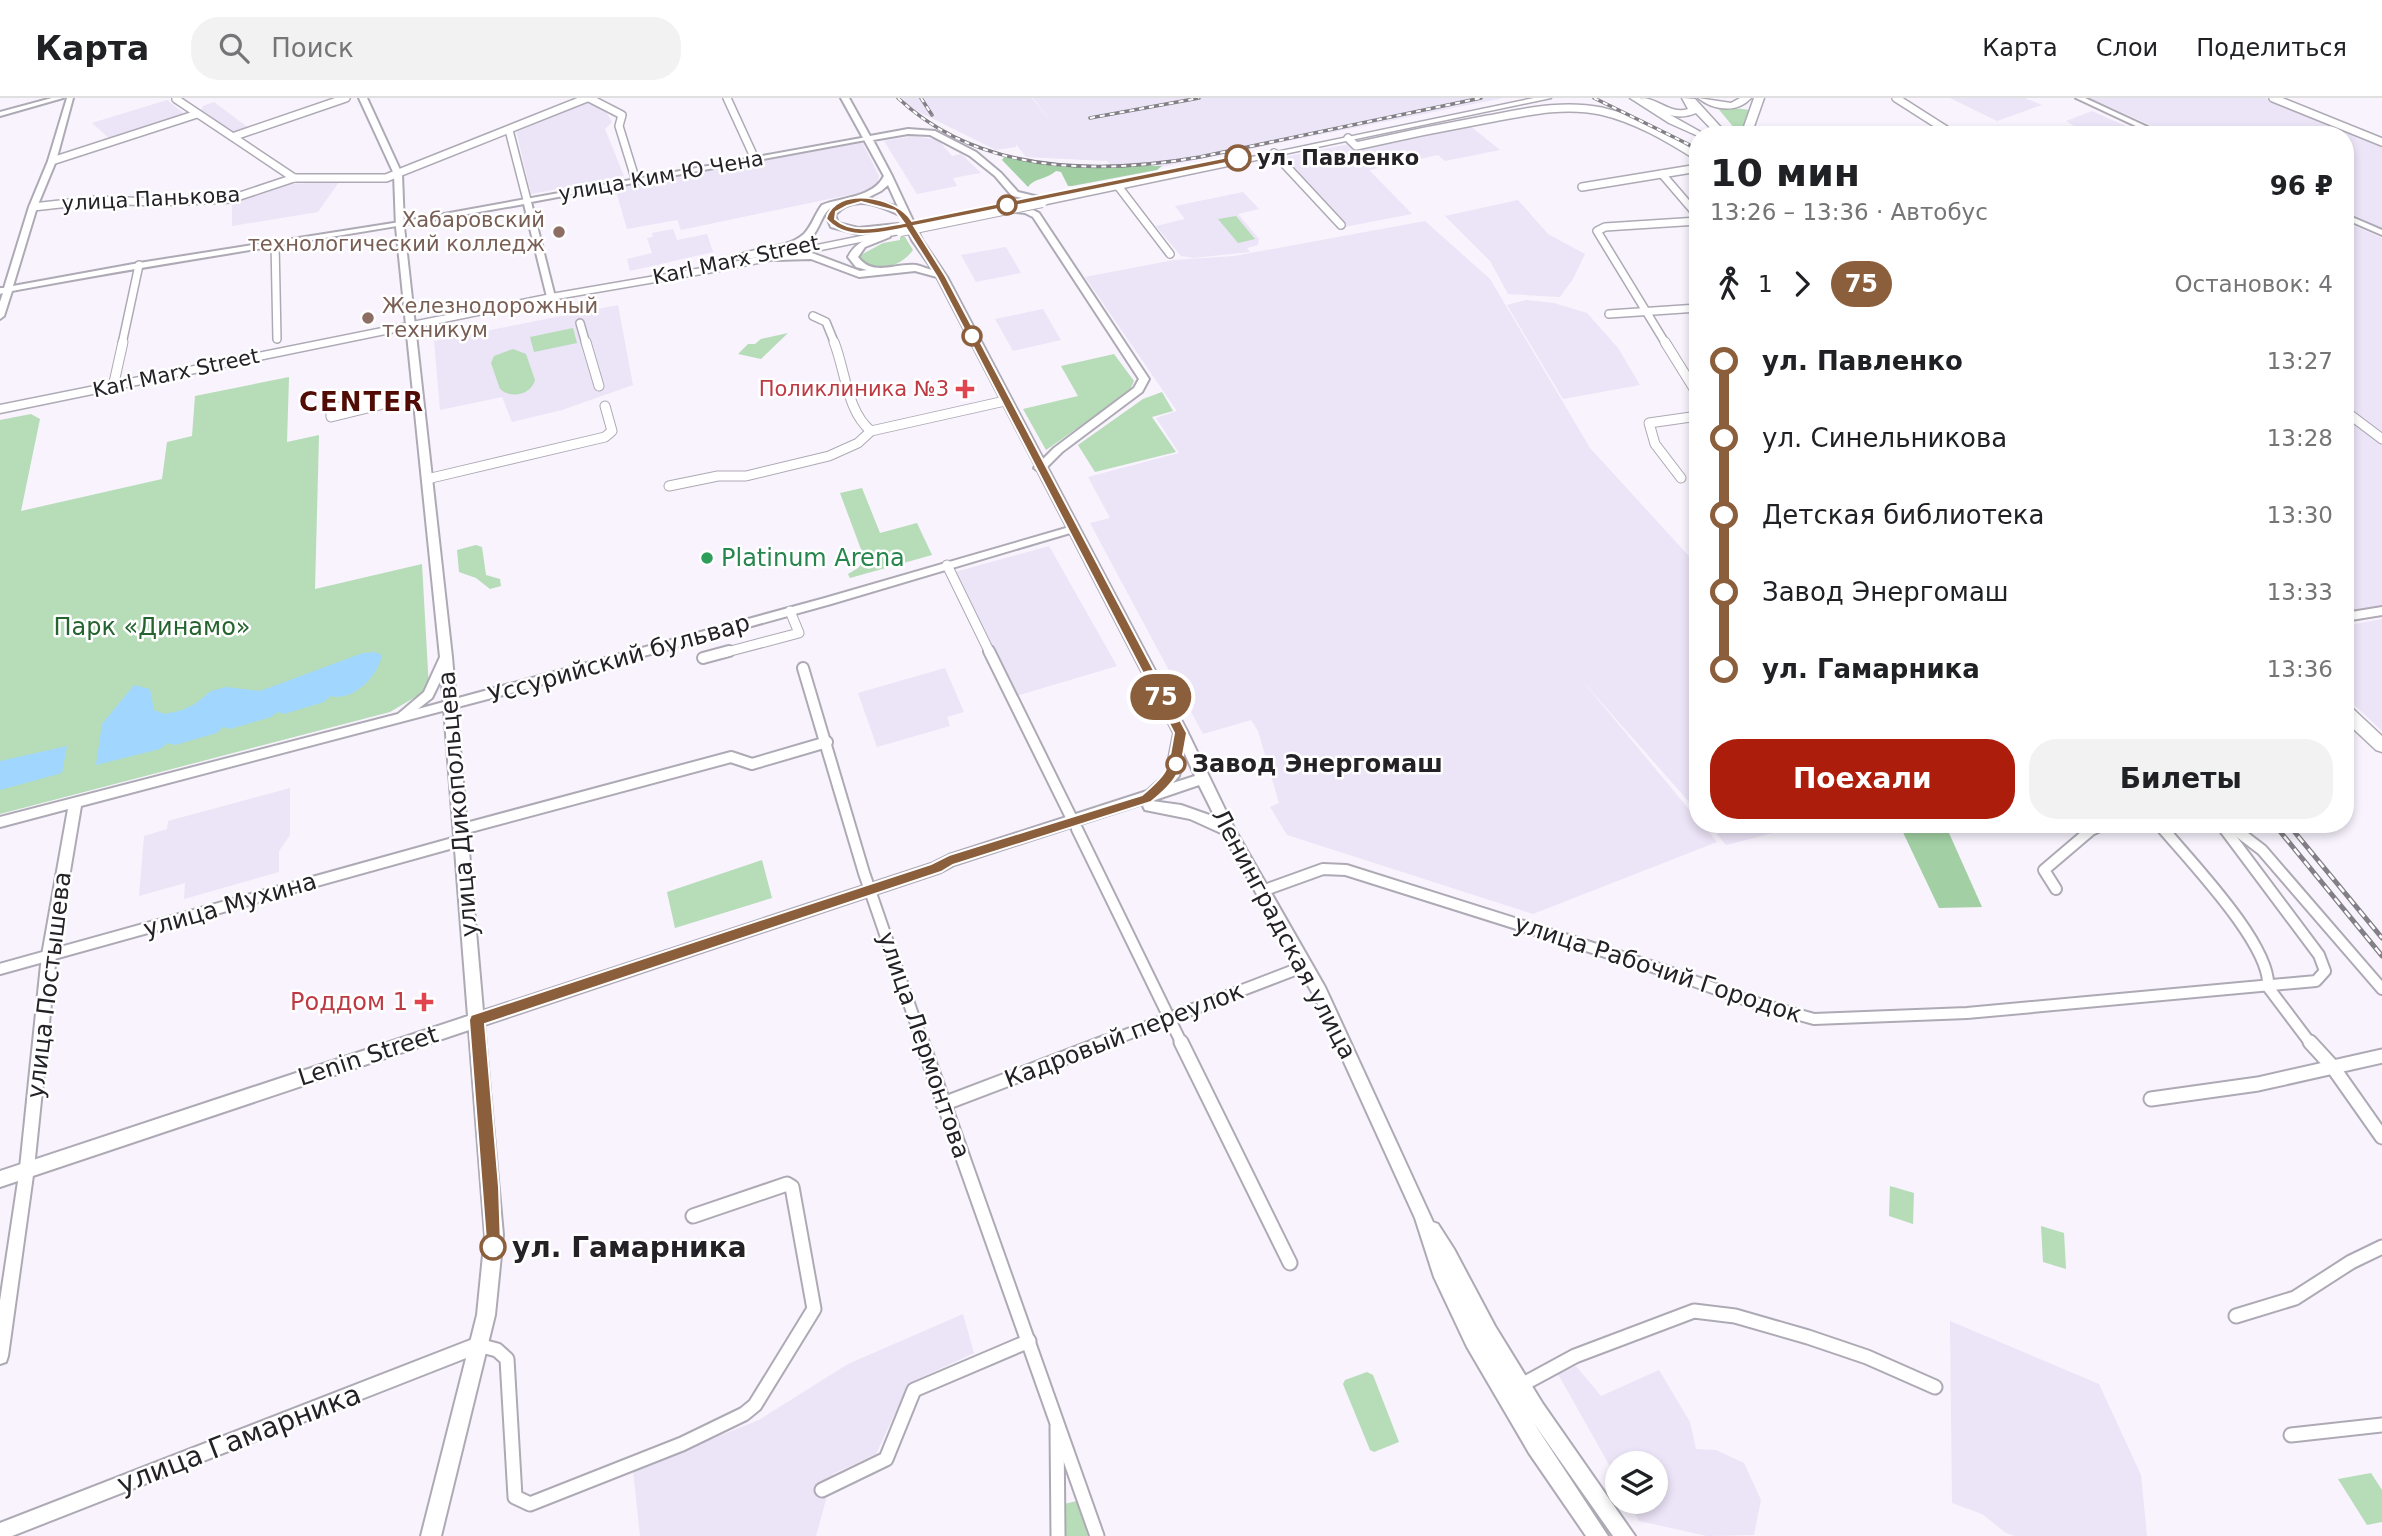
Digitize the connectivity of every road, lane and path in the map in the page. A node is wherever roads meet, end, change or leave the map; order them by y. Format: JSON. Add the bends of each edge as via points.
{"nodes":[{"id":1,"x":60,"y":98,"type":"edge"},
{"id":2,"x":70,"y":98,"type":"edge"},
{"id":3,"x":346,"y":98,"type":"edge"},
{"id":4,"x":363,"y":98,"type":"edge"},
{"id":5,"x":588,"y":98,"type":"edge"},
{"id":6,"x":727,"y":98,"type":"edge"},
{"id":7,"x":845,"y":98,"type":"edge"},
{"id":8,"x":1530,"y":98,"type":"edge"},
{"id":9,"x":1547,"y":98,"type":"edge"},
{"id":10,"x":1634,"y":98,"type":"edge"},
{"id":11,"x":1646,"y":98,"type":"edge"},
{"id":12,"x":1688,"y":98,"type":"edge"},
{"id":13,"x":1702,"y":98,"type":"edge"},
{"id":14,"x":1746,"y":98,"type":"edge"},
{"id":15,"x":1759,"y":98,"type":"edge"},
{"id":16,"x":1896,"y":98,"type":"edge"},
{"id":17,"x":2079,"y":98,"type":"edge"},
{"id":18,"x":2273,"y":98,"type":"edge"},
{"id":19,"x":176,"y":99,"type":"edge"},
{"id":20,"x":0,"y":114,"type":"edge"},
{"id":21,"x":197,"y":114,"type":"junction"},
{"id":22,"x":1445,"y":122,"type":"junction"},
{"id":23,"x":1714,"y":126,"type":"edge"},
{"id":24,"x":1726,"y":126,"type":"edge"},
{"id":25,"x":1749,"y":126,"type":"edge"},
{"id":26,"x":1940,"y":126,"type":"edge"},
{"id":27,"x":2142,"y":126,"type":"edge"},
{"id":28,"x":2342,"y":126,"type":"edge"},
{"id":29,"x":1689,"y":129,"type":"edge"},
{"id":30,"x":509,"y":130,"type":"junction"},
{"id":31,"x":2354,"y":131,"type":"edge"},
{"id":32,"x":235,"y":136,"type":"junction"},
{"id":33,"x":867,"y":139,"type":"junction"},
{"id":34,"x":2382,"y":142,"type":"edge"},
{"id":35,"x":1689,"y":151,"type":"edge"},
{"id":36,"x":1274,"y":153,"type":"junction"},
{"id":37,"x":755,"y":159,"type":"junction"},
{"id":38,"x":52,"y":161,"type":"junction"},
{"id":39,"x":1689,"y":170,"type":"edge"},
{"id":40,"x":398,"y":174,"type":"junction"},
{"id":41,"x":1662,"y":174,"type":"junction"},
{"id":42,"x":888,"y":176,"type":"junction"},
{"id":43,"x":294,"y":177,"type":"junction"},
{"id":44,"x":636,"y":181,"type":"junction"},
{"id":45,"x":1118,"y":186,"type":"junction"},
{"id":46,"x":1581,"y":187,"type":"dead end"},
{"id":47,"x":1015,"y":194,"type":"junction"},
{"id":48,"x":857,"y":198,"type":"junction"},
{"id":49,"x":527,"y":200,"type":"junction"},
{"id":50,"x":1041,"y":200,"type":"junction"},
{"id":51,"x":33,"y":206,"type":"junction"},
{"id":52,"x":1689,"y":207,"type":"edge"},
{"id":53,"x":1006,"y":208,"type":"junction"},
{"id":54,"x":903,"y":214,"type":"junction"},
{"id":55,"x":1036,"y":215,"type":"junction"},
{"id":56,"x":1689,"y":219,"type":"edge"},
{"id":57,"x":2354,"y":220,"type":"edge"},
{"id":58,"x":400,"y":223,"type":"junction"},
{"id":59,"x":1340,"y":225,"type":"dead end"},
{"id":60,"x":899,"y":229,"type":"junction"},
{"id":61,"x":2382,"y":233,"type":"edge"},
{"id":62,"x":917,"y":240,"type":"junction"},
{"id":63,"x":275,"y":243,"type":"junction"},
{"id":64,"x":1170,"y":254,"type":"dead end"},
{"id":65,"x":741,"y":257,"type":"junction"},
{"id":66,"x":776,"y":257,"type":"junction"},
{"id":67,"x":139,"y":265,"type":"junction"},
{"id":68,"x":894,"y":269,"type":"junction"},
{"id":69,"x":941,"y":275,"type":"junction"},
{"id":70,"x":641,"y":281,"type":"junction"},
{"id":71,"x":4,"y":290,"type":"edge"},
{"id":72,"x":551,"y":297,"type":"junction"},
{"id":73,"x":1689,"y":309,"type":"edge"},
{"id":74,"x":1644,"y":312,"type":"junction"},
{"id":75,"x":1609,"y":314,"type":"dead end"},
{"id":76,"x":0,"y":316,"type":"edge"},
{"id":77,"x":813,"y":316,"type":"dead end"},
{"id":78,"x":580,"y":323,"type":"dead end"},
{"id":79,"x":410,"y":326,"type":"junction"},
{"id":80,"x":276,"y":339,"type":"dead end"},
{"id":81,"x":1689,"y":380,"type":"edge"},
{"id":82,"x":598,"y":386,"type":"dead end"},
{"id":83,"x":113,"y":387,"type":"junction"},
{"id":84,"x":1006,"y":401,"type":"junction"},
{"id":85,"x":380,"y":402,"type":"dead end"},
{"id":86,"x":605,"y":406,"type":"dead end"},
{"id":87,"x":0,"y":409,"type":"edge"},
{"id":88,"x":331,"y":416,"type":"dead end"},
{"id":89,"x":1689,"y":417,"type":"edge"},
{"id":90,"x":2354,"y":418,"type":"edge"},
{"id":91,"x":871,"y":431,"type":"junction"},
{"id":92,"x":2382,"y":439,"type":"edge"},
{"id":93,"x":1058,"y":450,"type":"junction"},
{"id":94,"x":1031,"y":451,"type":"junction"},
{"id":95,"x":1040,"y":468,"type":"junction"},
{"id":96,"x":1681,"y":478,"type":"dead end"},
{"id":97,"x":427,"y":479,"type":"junction"},
{"id":98,"x":669,"y":486,"type":"dead end"},
{"id":99,"x":1073,"y":529,"type":"junction"},
{"id":100,"x":947,"y":565,"type":"junction"},
{"id":101,"x":790,"y":611,"type":"junction"},
{"id":102,"x":2382,"y":611,"type":"edge"},
{"id":103,"x":2354,"y":616,"type":"edge"},
{"id":104,"x":446,"y":657,"type":"junction"},
{"id":105,"x":703,"y":658,"type":"dead end"},
{"id":106,"x":803,"y":668,"type":"dead end"},
{"id":107,"x":449,"y":706,"type":"junction"},
{"id":108,"x":2354,"y":720,"type":"edge"},
{"id":109,"x":392,"y":721,"type":"junction"},
{"id":110,"x":1181,"y":733,"type":"junction"},
{"id":111,"x":827,"y":742,"type":"junction"},
{"id":112,"x":2382,"y":746,"type":"edge"},
{"id":113,"x":1205,"y":784,"type":"junction"},
{"id":114,"x":1148,"y":802,"type":"junction"},
{"id":115,"x":75,"y":803,"type":"junction"},
{"id":116,"x":0,"y":822,"type":"edge"},
{"id":117,"x":1075,"y":825,"type":"junction"},
{"id":118,"x":1228,"y":830,"type":"junction"},
{"id":119,"x":2087,"y":833,"type":"edge"},
{"id":120,"x":2167,"y":833,"type":"edge"},
{"id":121,"x":2228,"y":833,"type":"edge"},
{"id":122,"x":2240,"y":833,"type":"edge"},
{"id":123,"x":460,"y":836,"type":"junction"},
{"id":124,"x":870,"y":890,"type":"junction"},
{"id":125,"x":2056,"y":890,"type":"dead end"},
{"id":126,"x":1262,"y":891,"type":"junction"},
{"id":127,"x":49,"y":956,"type":"junction"},
{"id":128,"x":1305,"y":966,"type":"junction"},
{"id":129,"x":0,"y":969,"type":"edge"},
{"id":130,"x":2267,"y":987,"type":"junction"},
{"id":131,"x":2382,"y":989,"type":"edge"},
{"id":132,"x":1170,"y":1018,"type":"junction"},
{"id":133,"x":477,"y":1020,"type":"junction"},
{"id":134,"x":2382,"y":1056,"type":"edge"},
{"id":135,"x":2332,"y":1066,"type":"junction"},
{"id":136,"x":2151,"y":1099,"type":"dead end"},
{"id":137,"x":943,"y":1104,"type":"junction"},
{"id":138,"x":2382,"y":1137,"type":"edge"},
{"id":139,"x":27,"y":1168,"type":"junction"},
{"id":140,"x":0,"y":1179,"type":"edge"},
{"id":141,"x":694,"y":1216,"type":"dead end"},
{"id":142,"x":2382,"y":1247,"type":"edge"},
{"id":143,"x":1290,"y":1263,"type":"dead end"},
{"id":144,"x":2236,"y":1316,"type":"dead end"},
{"id":145,"x":1029,"y":1341,"type":"junction"},
{"id":146,"x":478,"y":1345,"type":"junction"},
{"id":147,"x":0,"y":1356,"type":"edge"},
{"id":148,"x":1935,"y":1387,"type":"dead end"},
{"id":149,"x":1513,"y":1390,"type":"junction"},
{"id":150,"x":1057,"y":1418,"type":"junction"},
{"id":151,"x":2382,"y":1425,"type":"edge"},
{"id":152,"x":2291,"y":1435,"type":"dead end"},
{"id":153,"x":822,"y":1490,"type":"dead end"},
{"id":154,"x":0,"y":1532,"type":"edge"},
{"id":155,"x":431,"y":1536,"type":"edge"},
{"id":156,"x":1058,"y":1536,"type":"edge"},
{"id":157,"x":1097,"y":1536,"type":"edge"},
{"id":158,"x":1598,"y":1536,"type":"edge"},
{"id":159,"x":1625,"y":1536,"type":"edge"}],
"edges":[{"from":1,"to":20,"type":"street"},
{"from":2,"to":38,"type":"street"},
{"from":3,"to":32,"type":"street"},
{"from":4,"to":40,"type":"main road","name":"улица Дикопольцева"},
{"from":5,"to":30,"type":"street","name":"улица Панькова"},
{"from":5,"to":44,"type":"street","via":[[622,114],[619,126]]},
{"from":6,"to":37,"type":"street"},
{"from":7,"to":33,"type":"main road","name":"Ленинградская улица"},
{"from":8,"to":50,"type":"main road"},
{"from":9,"to":22,"type":"main road"},
{"from":10,"to":29,"type":"main road"},
{"from":11,"to":12,"type":"highway","via":[[1668,112],[1685,114],[1695,108]]},
{"from":12,"to":23,"type":"highway"},
{"from":13,"to":14,"type":"highway","via":[[1734,106]]},
{"from":13,"to":24,"type":"highway"},
{"from":15,"to":25,"type":"highway"},
{"from":16,"to":26,"type":"street"},
{"from":17,"to":27,"type":"street"},
{"from":18,"to":28,"type":"street"},
{"from":19,"to":21,"type":"street"},
{"from":21,"to":32,"type":"street"},
{"from":21,"to":38,"type":"street"},
{"from":22,"to":35,"type":"street","via":[[1546,108],[1584,108],[1622,118]]},
{"from":22,"to":36,"type":"main road"},
{"from":30,"to":40,"type":"street","name":"улица Панькова"},
{"from":30,"to":49,"type":"street"},
{"from":31,"to":34,"type":"street"},
{"from":32,"to":43,"type":"street"},
{"from":33,"to":37,"type":"street","name":"улица Ким Ю Чена"},
{"from":33,"to":42,"type":"main road","name":"Ленинградская улица"},
{"from":33,"to":47,"type":"main road","via":[[929,132],[983,162]]},
{"from":36,"to":45,"type":"main road"},
{"from":36,"to":59,"type":"street"},
{"from":37,"to":44,"type":"street","name":"улица Ким Ю Чена"},
{"from":38,"to":51,"type":"street"},
{"from":39,"to":41,"type":"street"},
{"from":40,"to":43,"type":"street","name":"улица Панькова","via":[[386,178]]},
{"from":40,"to":58,"type":"main road","name":"улица Дикопольцева"},
{"from":41,"to":46,"type":"street"},
{"from":41,"to":52,"type":"street"},
{"from":42,"to":48,"type":"main road","via":[[879,189]]},
{"from":42,"to":54,"type":"main road","name":"Ленинградская улица"},
{"from":43,"to":51,"type":"street","name":"улица Панькова","via":[[231,199],[96,200]]},
{"from":44,"to":49,"type":"street","name":"улица Ким Ю Чена"},
{"from":45,"to":50,"type":"main road"},
{"from":45,"to":64,"type":"street"},
{"from":47,"to":50,"type":"main road"},
{"from":47,"to":53,"type":"main road"},
{"from":48,"to":54,"type":"main road"},
{"from":48,"to":60,"type":"main road","via":[[834,209],[832,223],[858,232]]},
{"from":48,"to":65,"type":"main road","via":[[825,207],[799,241]]},
{"from":49,"to":58,"type":"street","name":"улица Ким Ю Чена"},
{"from":49,"to":72,"type":"street"},
{"from":50,"to":53,"type":"main road","bridge":true},
{"from":50,"to":55,"type":"main road","via":[[1034,208]]},
{"from":51,"to":71,"type":"street"},
{"from":53,"to":55,"type":"main road"},
{"from":53,"to":60,"type":"main road","bridge":true},
{"from":54,"to":62,"type":"main road","name":"Ленинградская улица"},
{"from":55,"to":93,"type":"main road","via":[[1144,379],[1138,390]]},
{"from":56,"to":74,"type":"street","via":[[1598,229]]},
{"from":57,"to":61,"type":"street"},
{"from":58,"to":63,"type":"street","name":"улица Ким Ю Чена"},
{"from":58,"to":79,"type":"main road","name":"улица Дикопольцева"},
{"from":60,"to":65,"type":"main road","name":"Karl Marx Street"},
{"from":60,"to":66,"type":"main road","name":"Karl Marx Street"},
{"from":60,"to":68,"type":"main road","via":[[862,245],[853,255],[864,267]]},
{"from":62,"to":68,"type":"main road","via":[[911,256]]},
{"from":62,"to":69,"type":"main road","name":"Ленинградская улица"},
{"from":63,"to":67,"type":"street","name":"улица Ким Ю Чена"},
{"from":63,"to":80,"type":"street"},
{"from":65,"to":70,"type":"main road","name":"Karl Marx Street"},
{"from":66,"to":68,"type":"main road","via":[[812,256],[859,274]]},
{"from":66,"to":70,"type":"main road","name":"Karl Marx Street"},
{"from":67,"to":71,"type":"street","name":"улица Ким Ю Чена"},
{"from":67,"to":83,"type":"street"},
{"from":68,"to":69,"type":"main road","via":[[919,268]]},
{"from":69,"to":84,"type":"main road","name":"Ленинградская улица"},
{"from":70,"to":72,"type":"main road","name":"Karl Marx Street"},
{"from":71,"to":76,"type":"street"},
{"from":72,"to":79,"type":"main road","name":"Karl Marx Street"},
{"from":73,"to":74,"type":"street"},
{"from":74,"to":75,"type":"street"},
{"from":74,"to":81,"type":"street"},
{"from":77,"to":91,"type":"street","via":[[826,322],[853,404],[862,424]]},
{"from":78,"to":82,"type":"street"},
{"from":79,"to":83,"type":"main road","name":"Karl Marx Street"},
{"from":79,"to":97,"type":"main road","name":"улица Дикопольцева"},
{"from":83,"to":87,"type":"main road","name":"Karl Marx Street"},
{"from":84,"to":91,"type":"street"},
{"from":84,"to":94,"type":"main road","name":"Ленинградская улица"},
{"from":85,"to":88,"type":"street"},
{"from":86,"to":97,"type":"street","via":[[612,431],[605,437]]},
{"from":89,"to":96,"type":"street","via":[[1649,423],[1655,443]]},
{"from":90,"to":92,"type":"street"},
{"from":91,"to":98,"type":"street","via":[[830,456],[746,476],[718,476]]},
{"from":93,"to":94,"type":"main road"},
{"from":93,"to":95,"type":"main road"},
{"from":94,"to":95,"type":"main road","name":"Ленинградская улица"},
{"from":95,"to":99,"type":"main road","name":"Ленинградская улица"},
{"from":97,"to":104,"type":"main road","name":"улица Дикопольцева"},
{"from":99,"to":100,"type":"street","name":"Уссурийский бульвар"},
{"from":99,"to":110,"type":"main road","name":"Ленинградская улица"},
{"from":100,"to":101,"type":"street","name":"Уссурийский бульвар"},
{"from":100,"to":117,"type":"street"},
{"from":101,"to":105,"type":"street","via":[[799,633]]},
{"from":101,"to":107,"type":"street","name":"Уссурийский бульвар"},
{"from":102,"to":103,"type":"street"},
{"from":104,"to":107,"type":"main road","name":"улица Дикопольцева"},
{"from":104,"to":109,"type":"street","via":[[428,695]]},
{"from":106,"to":111,"type":"street","name":"улица Лермонтова"},
{"from":107,"to":109,"type":"street","name":"Уссурийский бульвар"},
{"from":107,"to":123,"type":"main road","name":"улица Дикопольцева"},
{"from":108,"to":112,"type":"highway"},
{"from":109,"to":115,"type":"street","name":"Уссурийский бульвар"},
{"from":110,"to":113,"type":"main road","name":"Ленинградская улица"},
{"from":110,"to":114,"type":"main road","via":[[1172,776]]},
{"from":111,"to":123,"type":"street","name":"улица Мухина","via":[[752,764],[731,757]]},
{"from":111,"to":124,"type":"street","name":"улица Лермонтова"},
{"from":113,"to":114,"type":"main road","name":"Lenin Street"},
{"from":113,"to":118,"type":"main road","name":"Ленинградская улица"},
{"from":114,"to":117,"type":"main road","name":"Lenin Street"},
{"from":114,"to":118,"type":"main road","via":[[1206,818]]},
{"from":115,"to":116,"type":"street","name":"Уссурийский бульвар"},
{"from":115,"to":127,"type":"street","name":"улица Постышева"},
{"from":117,"to":124,"type":"main road","name":"Lenin Street","via":[[952,868],[936,868]]},
{"from":117,"to":132,"type":"street"},
{"from":118,"to":126,"type":"main road","name":"Ленинградская улица"},
{"from":119,"to":125,"type":"street","via":[[2044,870]]},
{"from":120,"to":130,"type":"street","via":[[2262,955],[2269,976]]},
{"from":121,"to":130,"type":"street","name":"улица Рабочий Городок","via":[[2325,966],[2316,981]]},
{"from":122,"to":131,"type":"street","via":[[2262,850]]},
{"from":123,"to":127,"type":"street","name":"улица Мухина"},
{"from":123,"to":133,"type":"main road","name":"улица Дикопольцева"},
{"from":124,"to":133,"type":"main road","name":"Lenin Street"},
{"from":124,"to":137,"type":"street","name":"улица Лермонтова"},
{"from":126,"to":128,"type":"main road","name":"Ленинградская улица"},
{"from":126,"to":130,"type":"street","name":"улица Рабочий Городок","via":[[1323,869],[1346,870],[1814,1019],[1967,1013]]},
{"from":127,"to":129,"type":"street","name":"улица Мухина"},
{"from":127,"to":139,"type":"street","name":"улица Постышева"},
{"from":128,"to":132,"type":"street","name":"Кадровый переулок"},
{"from":128,"to":149,"type":"main road","name":"Ленинградская улица","via":[[1423,1217],[1440,1271]]},
{"from":130,"to":135,"type":"street"},
{"from":132,"to":137,"type":"street","name":"Кадровый переулок"},
{"from":132,"to":143,"type":"street"},
{"from":133,"to":139,"type":"main road","name":"Lenin Street"},
{"from":133,"to":146,"type":"main road","name":"улица Дикопольцева","via":[[494,1234],[488,1308]]},
{"from":134,"to":135,"type":"street"},
{"from":135,"to":136,"type":"street","via":[[2258,1084]]},
{"from":135,"to":138,"type":"street"},
{"from":137,"to":145,"type":"street","name":"улица Лермонтова"},
{"from":139,"to":140,"type":"main road","name":"Lenin Street"},
{"from":139,"to":147,"type":"street","name":"улица Постышева"},
{"from":141,"to":146,"type":"street","via":[[787,1184],[792,1187],[814,1309],[755,1405],[744,1414],[682,1444],[530,1504],[515,1497],[507,1359],[497,1349]]},
{"from":142,"to":144,"type":"street","via":[[2356,1257],[2300,1296],[2267,1310]]},
{"from":145,"to":150,"type":"street","name":"улица Лермонтова"},
{"from":145,"to":153,"type":"street","via":[[914,1390],[886,1459]]},
{"from":146,"to":154,"type":"street","name":"улица Гамарника"},
{"from":146,"to":155,"type":"main road","name":"улица Дикопольцева"},
{"from":148,"to":149,"type":"street","via":[[1808,1337],[1745,1318],[1695,1311],[1575,1356]]},
{"from":149,"to":158,"type":"main road","via":[[1572,1501]]},
{"from":149,"to":159,"type":"main road"},
{"from":150,"to":156,"type":"street","name":"улица Лермонтова"},
{"from":150,"to":157,"type":"street","name":"улица Лермонтова"},
{"from":151,"to":152,"type":"street"}]}
